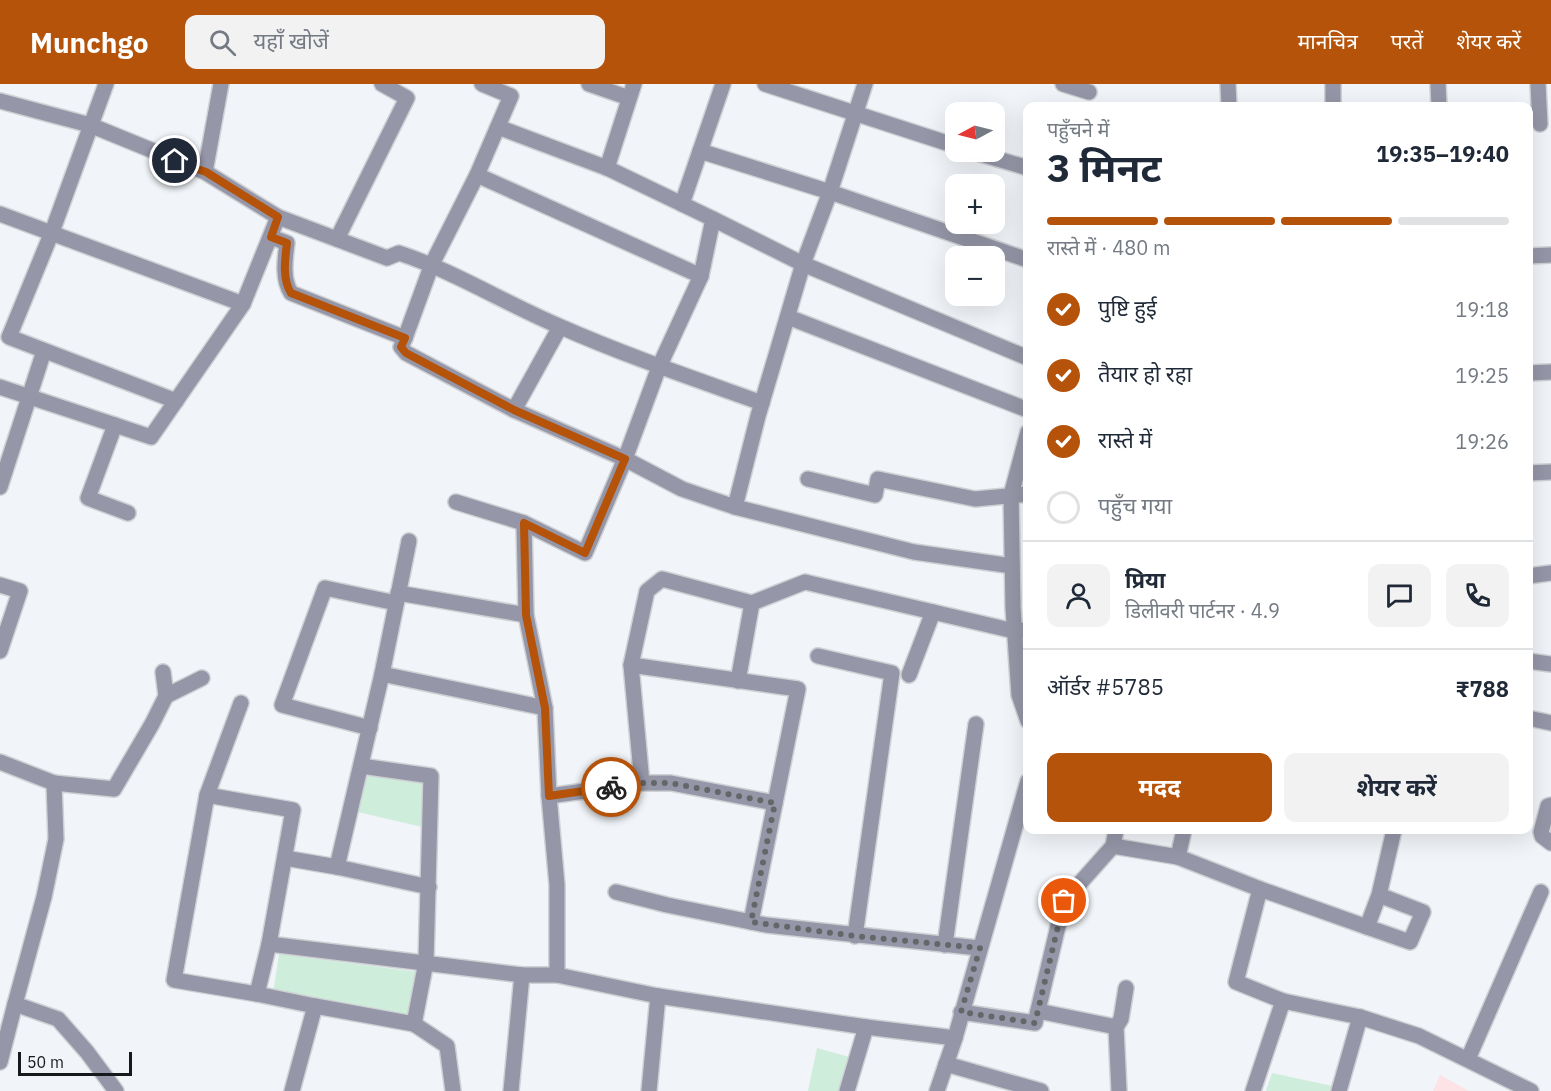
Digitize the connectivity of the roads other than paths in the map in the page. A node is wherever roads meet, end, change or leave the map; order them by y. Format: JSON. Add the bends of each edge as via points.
{"nodes":[{"id":1,"x":106,"y":84,"type":"edge"},
{"id":2,"x":220,"y":84,"type":"edge"},
{"id":3,"x":382,"y":84,"type":"edge"},
{"id":4,"x":482,"y":84,"type":"edge"},
{"id":5,"x":589,"y":84,"type":"edge"},
{"id":6,"x":723,"y":84,"type":"edge"},
{"id":7,"x":765,"y":84,"type":"edge"},
{"id":8,"x":865,"y":84,"type":"edge"},
{"id":9,"x":1063,"y":84,"type":"edge"},
{"id":10,"x":1228,"y":84,"type":"edge"},
{"id":11,"x":1333,"y":84,"type":"edge"},
{"id":12,"x":1438,"y":84,"type":"edge"},
{"id":13,"x":1538,"y":84,"type":"edge"},
{"id":14,"x":631,"y":91,"type":"edge"},
{"id":15,"x":1089,"y":94,"type":"edge"},
{"id":16,"x":0,"y":101,"type":"edge"},
{"id":17,"x":1229,"y":102,"type":"edge"},
{"id":18,"x":1333,"y":102,"type":"edge"},
{"id":19,"x":1439,"y":102,"type":"edge"},
{"id":20,"x":855,"y":114,"type":"junction"},
{"id":21,"x":1540,"y":124,"type":"edge"},
{"id":22,"x":90,"y":126,"type":"junction"},
{"id":23,"x":498,"y":127,"type":"junction"},
{"id":24,"x":945,"y":143,"type":"edge"},
{"id":25,"x":700,"y":151,"type":"junction"},
{"id":26,"x":1005,"y":161,"type":"edge"},
{"id":27,"x":1023,"y":167,"type":"edge"},
{"id":28,"x":607,"y":168,"type":"junction"},
{"id":29,"x":206,"y":172,"type":"junction"},
{"id":30,"x":477,"y":176,"type":"junction"},
{"id":31,"x":830,"y":192,"type":"junction"},
{"id":32,"x":682,"y":204,"type":"junction"},
{"id":33,"x":0,"y":214,"type":"edge"},
{"id":34,"x":278,"y":217,"type":"junction"},
{"id":35,"x":713,"y":219,"type":"junction"},
{"id":36,"x":52,"y":232,"type":"junction"},
{"id":37,"x":271,"y":237,"type":"junction"},
{"id":38,"x":337,"y":239,"type":"junction"},
{"id":39,"x":1551,"y":255,"type":"edge"},
{"id":40,"x":1533,"y":256,"type":"edge"},
{"id":41,"x":1023,"y":258,"type":"edge"},
{"id":42,"x":432,"y":264,"type":"junction"},
{"id":43,"x":803,"y":264,"type":"junction"},
{"id":44,"x":701,"y":276,"type":"junction"},
{"id":45,"x":243,"y":304,"type":"junction"},
{"id":46,"x":788,"y":317,"type":"junction"},
{"id":47,"x":560,"y":327,"type":"junction"},
{"id":48,"x":5,"y":335,"type":"edge"},
{"id":49,"x":405,"y":338,"type":"junction"},
{"id":50,"x":44,"y":351,"type":"junction"},
{"id":51,"x":1023,"y":356,"type":"edge"},
{"id":52,"x":659,"y":367,"type":"junction"},
{"id":53,"x":1551,"y":372,"type":"edge"},
{"id":54,"x":1533,"y":373,"type":"edge"},
{"id":55,"x":0,"y":387,"type":"edge"},
{"id":56,"x":27,"y":397,"type":"junction"},
{"id":57,"x":176,"y":401,"type":"junction"},
{"id":58,"x":762,"y":403,"type":"junction"},
{"id":59,"x":1023,"y":408,"type":"edge"},
{"id":60,"x":514,"y":410,"type":"junction"},
{"id":61,"x":115,"y":425,"type":"junction"},
{"id":62,"x":1023,"y":451,"type":"edge"},
{"id":63,"x":625,"y":459,"type":"junction"},
{"id":64,"x":1551,"y":472,"type":"edge"},
{"id":65,"x":1533,"y":473,"type":"edge"},
{"id":66,"x":808,"y":479,"type":"dead end"},
{"id":67,"x":0,"y":487,"type":"edge"},
{"id":68,"x":1023,"y":494,"type":"edge"},
{"id":69,"x":1011,"y":495,"type":"junction"},
{"id":70,"x":456,"y":502,"type":"dead end"},
{"id":71,"x":735,"y":507,"type":"junction"},
{"id":72,"x":128,"y":513,"type":"dead end"},
{"id":73,"x":524,"y":523,"type":"junction"},
{"id":74,"x":409,"y":541,"type":"dead end"},
{"id":75,"x":1012,"y":566,"type":"junction"},
{"id":76,"x":1551,"y":573,"type":"edge"},
{"id":77,"x":1533,"y":575,"type":"edge"},
{"id":78,"x":0,"y":585,"type":"edge"},
{"id":79,"x":397,"y":598,"type":"junction"},
{"id":80,"x":752,"y":603,"type":"junction"},
{"id":81,"x":933,"y":612,"type":"junction"},
{"id":82,"x":526,"y":615,"type":"junction"},
{"id":83,"x":1021,"y":630,"type":"edge"},
{"id":84,"x":0,"y":651,"type":"edge"},
{"id":85,"x":818,"y":656,"type":"dead end"},
{"id":86,"x":1533,"y":662,"type":"edge"},
{"id":87,"x":1551,"y":664,"type":"edge"},
{"id":88,"x":631,"y":665,"type":"junction"},
{"id":89,"x":163,"y":672,"type":"dead end"},
{"id":90,"x":382,"y":674,"type":"junction"},
{"id":91,"x":909,"y":675,"type":"dead end"},
{"id":92,"x":202,"y":678,"type":"dead end"},
{"id":93,"x":738,"y":681,"type":"junction"},
{"id":94,"x":166,"y":696,"type":"junction"},
{"id":95,"x":242,"y":703,"type":"dead end"},
{"id":96,"x":1023,"y":707,"type":"edge"},
{"id":97,"x":545,"y":708,"type":"junction"},
{"id":98,"x":1533,"y":719,"type":"edge"},
{"id":99,"x":976,"y":723,"type":"dead end"},
{"id":100,"x":1551,"y":723,"type":"edge"},
{"id":101,"x":370,"y":728,"type":"junction"},
{"id":102,"x":0,"y":762,"type":"edge"},
{"id":103,"x":361,"y":766,"type":"junction"},
{"id":104,"x":54,"y":783,"type":"junction"},
{"id":105,"x":642,"y":783,"type":"junction"},
{"id":106,"x":207,"y":795,"type":"junction"},
{"id":107,"x":549,"y":796,"type":"junction"},
{"id":108,"x":1023,"y":798,"type":"edge"},
{"id":109,"x":775,"y":803,"type":"junction"},
{"id":110,"x":1551,"y":805,"type":"edge"},
{"id":111,"x":1115,"y":834,"type":"edge"},
{"id":112,"x":1183,"y":834,"type":"edge"},
{"id":113,"x":1393,"y":834,"type":"edge"},
{"id":114,"x":1551,"y":843,"type":"edge"},
{"id":115,"x":1113,"y":846,"type":"junction"},
{"id":116,"x":1178,"y":857,"type":"junction"},
{"id":117,"x":285,"y":858,"type":"junction"},
{"id":118,"x":337,"y":867,"type":"junction"},
{"id":119,"x":429,"y":887,"type":"junction"},
{"id":120,"x":1260,"y":889,"type":"junction"},
{"id":121,"x":616,"y":892,"type":"dead end"},
{"id":122,"x":1541,"y":892,"type":"dead end"},
{"id":123,"x":1378,"y":895,"type":"junction"},
{"id":124,"x":751,"y":922,"type":"junction"},
{"id":125,"x":1367,"y":927,"type":"junction"},
{"id":126,"x":855,"y":936,"type":"junction"},
{"id":127,"x":269,"y":944,"type":"junction"},
{"id":128,"x":945,"y":945,"type":"junction"},
{"id":129,"x":980,"y":948,"type":"junction"},
{"id":130,"x":426,"y":962,"type":"junction"},
{"id":131,"x":522,"y":975,"type":"junction"},
{"id":132,"x":557,"y":975,"type":"junction"},
{"id":133,"x":1126,"y":988,"type":"dead end"},
{"id":134,"x":257,"y":994,"type":"junction"},
{"id":135,"x":658,"y":996,"type":"junction"},
{"id":136,"x":1283,"y":1001,"type":"junction"},
{"id":137,"x":15,"y":1004,"type":"junction"},
{"id":138,"x":315,"y":1006,"type":"junction"},
{"id":139,"x":1038,"y":1011,"type":"junction"},
{"id":140,"x":961,"y":1012,"type":"junction"},
{"id":141,"x":1360,"y":1017,"type":"junction"},
{"id":142,"x":414,"y":1024,"type":"junction"},
{"id":143,"x":866,"y":1027,"type":"junction"},
{"id":144,"x":1116,"y":1027,"type":"junction"},
{"id":145,"x":954,"y":1038,"type":"junction"},
{"id":146,"x":1468,"y":1059,"type":"junction"},
{"id":147,"x":0,"y":1062,"type":"edge"},
{"id":148,"x":946,"y":1064,"type":"junction"},
{"id":149,"x":116,"y":1091,"type":"edge"},
{"id":150,"x":292,"y":1091,"type":"edge"},
{"id":151,"x":453,"y":1091,"type":"edge"},
{"id":152,"x":512,"y":1091,"type":"edge"},
{"id":153,"x":649,"y":1091,"type":"edge"},
{"id":154,"x":847,"y":1091,"type":"edge"},
{"id":155,"x":938,"y":1091,"type":"edge"},
{"id":156,"x":1041,"y":1091,"type":"edge"},
{"id":157,"x":1119,"y":1091,"type":"edge"},
{"id":158,"x":1253,"y":1091,"type":"edge"},
{"id":159,"x":1339,"y":1091,"type":"edge"},
{"id":160,"x":1531,"y":1091,"type":"edge"}],
"edges":[{"from":1,"to":22,"type":"street"},
{"from":2,"to":29,"type":"street"},
{"from":3,"to":38,"type":"street","via":[[407,98]]},
{"from":4,"to":23,"type":"street","via":[[511,96]]},
{"from":5,"to":14,"type":"street"},
{"from":6,"to":25,"type":"street"},
{"from":7,"to":20,"type":"street"},
{"from":8,"to":20,"type":"street"},
{"from":9,"to":15,"type":"street"},
{"from":10,"to":17,"type":"street"},
{"from":11,"to":18,"type":"street"},
{"from":12,"to":19,"type":"street"},
{"from":13,"to":21,"type":"street"},
{"from":14,"to":28,"type":"street"},
{"from":16,"to":22,"type":"street"},
{"from":20,"to":24,"type":"street"},
{"from":20,"to":31,"type":"street"},
{"from":22,"to":29,"type":"street"},
{"from":22,"to":36,"type":"street"},
{"from":23,"to":28,"type":"street"},
{"from":23,"to":30,"type":"street"},
{"from":25,"to":31,"type":"street"},
{"from":25,"to":32,"type":"street"},
{"from":26,"to":27,"type":"street"},
{"from":28,"to":32,"type":"street"},
{"from":29,"to":34,"type":"street"},
{"from":30,"to":42,"type":"street"},
{"from":30,"to":44,"type":"street"},
{"from":31,"to":41,"type":"street"},
{"from":31,"to":43,"type":"street"},
{"from":32,"to":35,"type":"street"},
{"from":33,"to":36,"type":"street"},
{"from":34,"to":37,"type":"street"},
{"from":34,"to":38,"type":"street"},
{"from":35,"to":43,"type":"street"},
{"from":35,"to":44,"type":"street"},
{"from":36,"to":45,"type":"street"},
{"from":36,"to":48,"type":"street"},
{"from":37,"to":45,"type":"street"},
{"from":37,"to":49,"type":"street","via":[[287,243],[285,268],[291,293]]},
{"from":38,"to":42,"type":"street","via":[[387,258],[399,253]]},
{"from":39,"to":40,"type":"street"},
{"from":42,"to":47,"type":"street"},
{"from":42,"to":49,"type":"street"},
{"from":43,"to":46,"type":"street"},
{"from":43,"to":51,"type":"street"},
{"from":44,"to":52,"type":"street"},
{"from":45,"to":57,"type":"street"},
{"from":46,"to":58,"type":"street"},
{"from":46,"to":59,"type":"street"},
{"from":47,"to":52,"type":"street"},
{"from":47,"to":60,"type":"street"},
{"from":48,"to":50,"type":"street"},
{"from":49,"to":60,"type":"street","via":[[401,347],[406,353]]},
{"from":50,"to":56,"type":"street"},
{"from":50,"to":57,"type":"street"},
{"from":52,"to":58,"type":"street"},
{"from":52,"to":63,"type":"street"},
{"from":53,"to":54,"type":"street"},
{"from":55,"to":56,"type":"street"},
{"from":56,"to":61,"type":"street"},
{"from":56,"to":67,"type":"street"},
{"from":57,"to":61,"type":"street","via":[[152,437]]},
{"from":58,"to":71,"type":"street"},
{"from":60,"to":63,"type":"street"},
{"from":61,"to":72,"type":"street","via":[[88,498]]},
{"from":62,"to":69,"type":"street"},
{"from":63,"to":71,"type":"street","via":[[682,489]]},
{"from":63,"to":73,"type":"street","via":[[585,553]]},
{"from":64,"to":65,"type":"street"},
{"from":66,"to":69,"type":"street","via":[[875,495],[879,479],[975,499]]},
{"from":68,"to":69,"type":"street"},
{"from":69,"to":75,"type":"street"},
{"from":70,"to":73,"type":"street"},
{"from":71,"to":75,"type":"street","via":[[914,552]]},
{"from":73,"to":82,"type":"street"},
{"from":74,"to":79,"type":"street"},
{"from":75,"to":83,"type":"street"},
{"from":76,"to":77,"type":"street"},
{"from":78,"to":84,"type":"street","via":[[20,591]]},
{"from":79,"to":82,"type":"street"},
{"from":79,"to":90,"type":"street"},
{"from":79,"to":101,"type":"street","via":[[325,588],[282,705]]},
{"from":80,"to":81,"type":"street","via":[[806,582]]},
{"from":80,"to":88,"type":"street","via":[[662,579],[647,591]]},
{"from":80,"to":93,"type":"street"},
{"from":81,"to":83,"type":"street"},
{"from":81,"to":91,"type":"street"},
{"from":82,"to":97,"type":"street"},
{"from":83,"to":96,"type":"street","via":[[1019,695]]},
{"from":85,"to":126,"type":"street","via":[[892,673]]},
{"from":86,"to":87,"type":"street"},
{"from":88,"to":93,"type":"street"},
{"from":88,"to":105,"type":"street"},
{"from":89,"to":94,"type":"street"},
{"from":90,"to":97,"type":"street"},
{"from":90,"to":101,"type":"street"},
{"from":92,"to":94,"type":"street"},
{"from":93,"to":109,"type":"street","via":[[798,689]]},
{"from":94,"to":104,"type":"street","via":[[114,789]]},
{"from":95,"to":106,"type":"street"},
{"from":97,"to":107,"type":"street"},
{"from":98,"to":100,"type":"street"},
{"from":99,"to":128,"type":"street"},
{"from":101,"to":103,"type":"street"},
{"from":102,"to":104,"type":"street"},
{"from":103,"to":118,"type":"street"},
{"from":103,"to":119,"type":"street","via":[[431,776]]},
{"from":104,"to":137,"type":"street","via":[[56,839]]},
{"from":105,"to":107,"type":"street"},
{"from":105,"to":109,"type":"street","via":[[670,783]]},
{"from":106,"to":117,"type":"street","via":[[293,810]]},
{"from":106,"to":134,"type":"street","via":[[174,980]]},
{"from":107,"to":132,"type":"street","via":[[557,885]]},
{"from":108,"to":129,"type":"street"},
{"from":109,"to":124,"type":"street"},
{"from":110,"to":114,"type":"street","via":[[1541,831]]},
{"from":111,"to":115,"type":"street"},
{"from":112,"to":116,"type":"street"},
{"from":113,"to":123,"type":"street"},
{"from":115,"to":116,"type":"street"},
{"from":115,"to":139,"type":"street","via":[[1064,901]]},
{"from":116,"to":120,"type":"street"},
{"from":117,"to":118,"type":"street"},
{"from":117,"to":127,"type":"street"},
{"from":118,"to":119,"type":"street"},
{"from":119,"to":130,"type":"street"},
{"from":120,"to":125,"type":"street"},
{"from":120,"to":136,"type":"street","via":[[1236,982]]},
{"from":121,"to":124,"type":"street"},
{"from":122,"to":146,"type":"street"},
{"from":123,"to":125,"type":"street"},
{"from":123,"to":125,"type":"street","via":[[1423,912],[1410,942]]},
{"from":124,"to":126,"type":"street"},
{"from":126,"to":128,"type":"street"},
{"from":127,"to":130,"type":"street"},
{"from":127,"to":134,"type":"street"},
{"from":128,"to":129,"type":"street"},
{"from":129,"to":140,"type":"street"},
{"from":130,"to":131,"type":"street"},
{"from":130,"to":142,"type":"street"},
{"from":131,"to":132,"type":"street"},
{"from":131,"to":152,"type":"street"},
{"from":132,"to":135,"type":"street"},
{"from":133,"to":144,"type":"street"},
{"from":134,"to":138,"type":"street"},
{"from":135,"to":143,"type":"street"},
{"from":135,"to":153,"type":"street"},
{"from":136,"to":141,"type":"street"},
{"from":136,"to":158,"type":"street"},
{"from":137,"to":147,"type":"street"},
{"from":137,"to":149,"type":"street","via":[[58,1019]]},
{"from":138,"to":142,"type":"street"},
{"from":138,"to":150,"type":"street"},
{"from":139,"to":140,"type":"street","via":[[1035,1023]]},
{"from":139,"to":144,"type":"street"},
{"from":140,"to":145,"type":"street"},
{"from":141,"to":146,"type":"street","via":[[1419,1036]]},
{"from":141,"to":159,"type":"street"},
{"from":142,"to":151,"type":"street","via":[[447,1046]]},
{"from":143,"to":145,"type":"street"},
{"from":143,"to":154,"type":"street"},
{"from":144,"to":157,"type":"street"},
{"from":145,"to":148,"type":"street"},
{"from":146,"to":160,"type":"street"},
{"from":148,"to":155,"type":"street"},
{"from":148,"to":156,"type":"street"}]}
